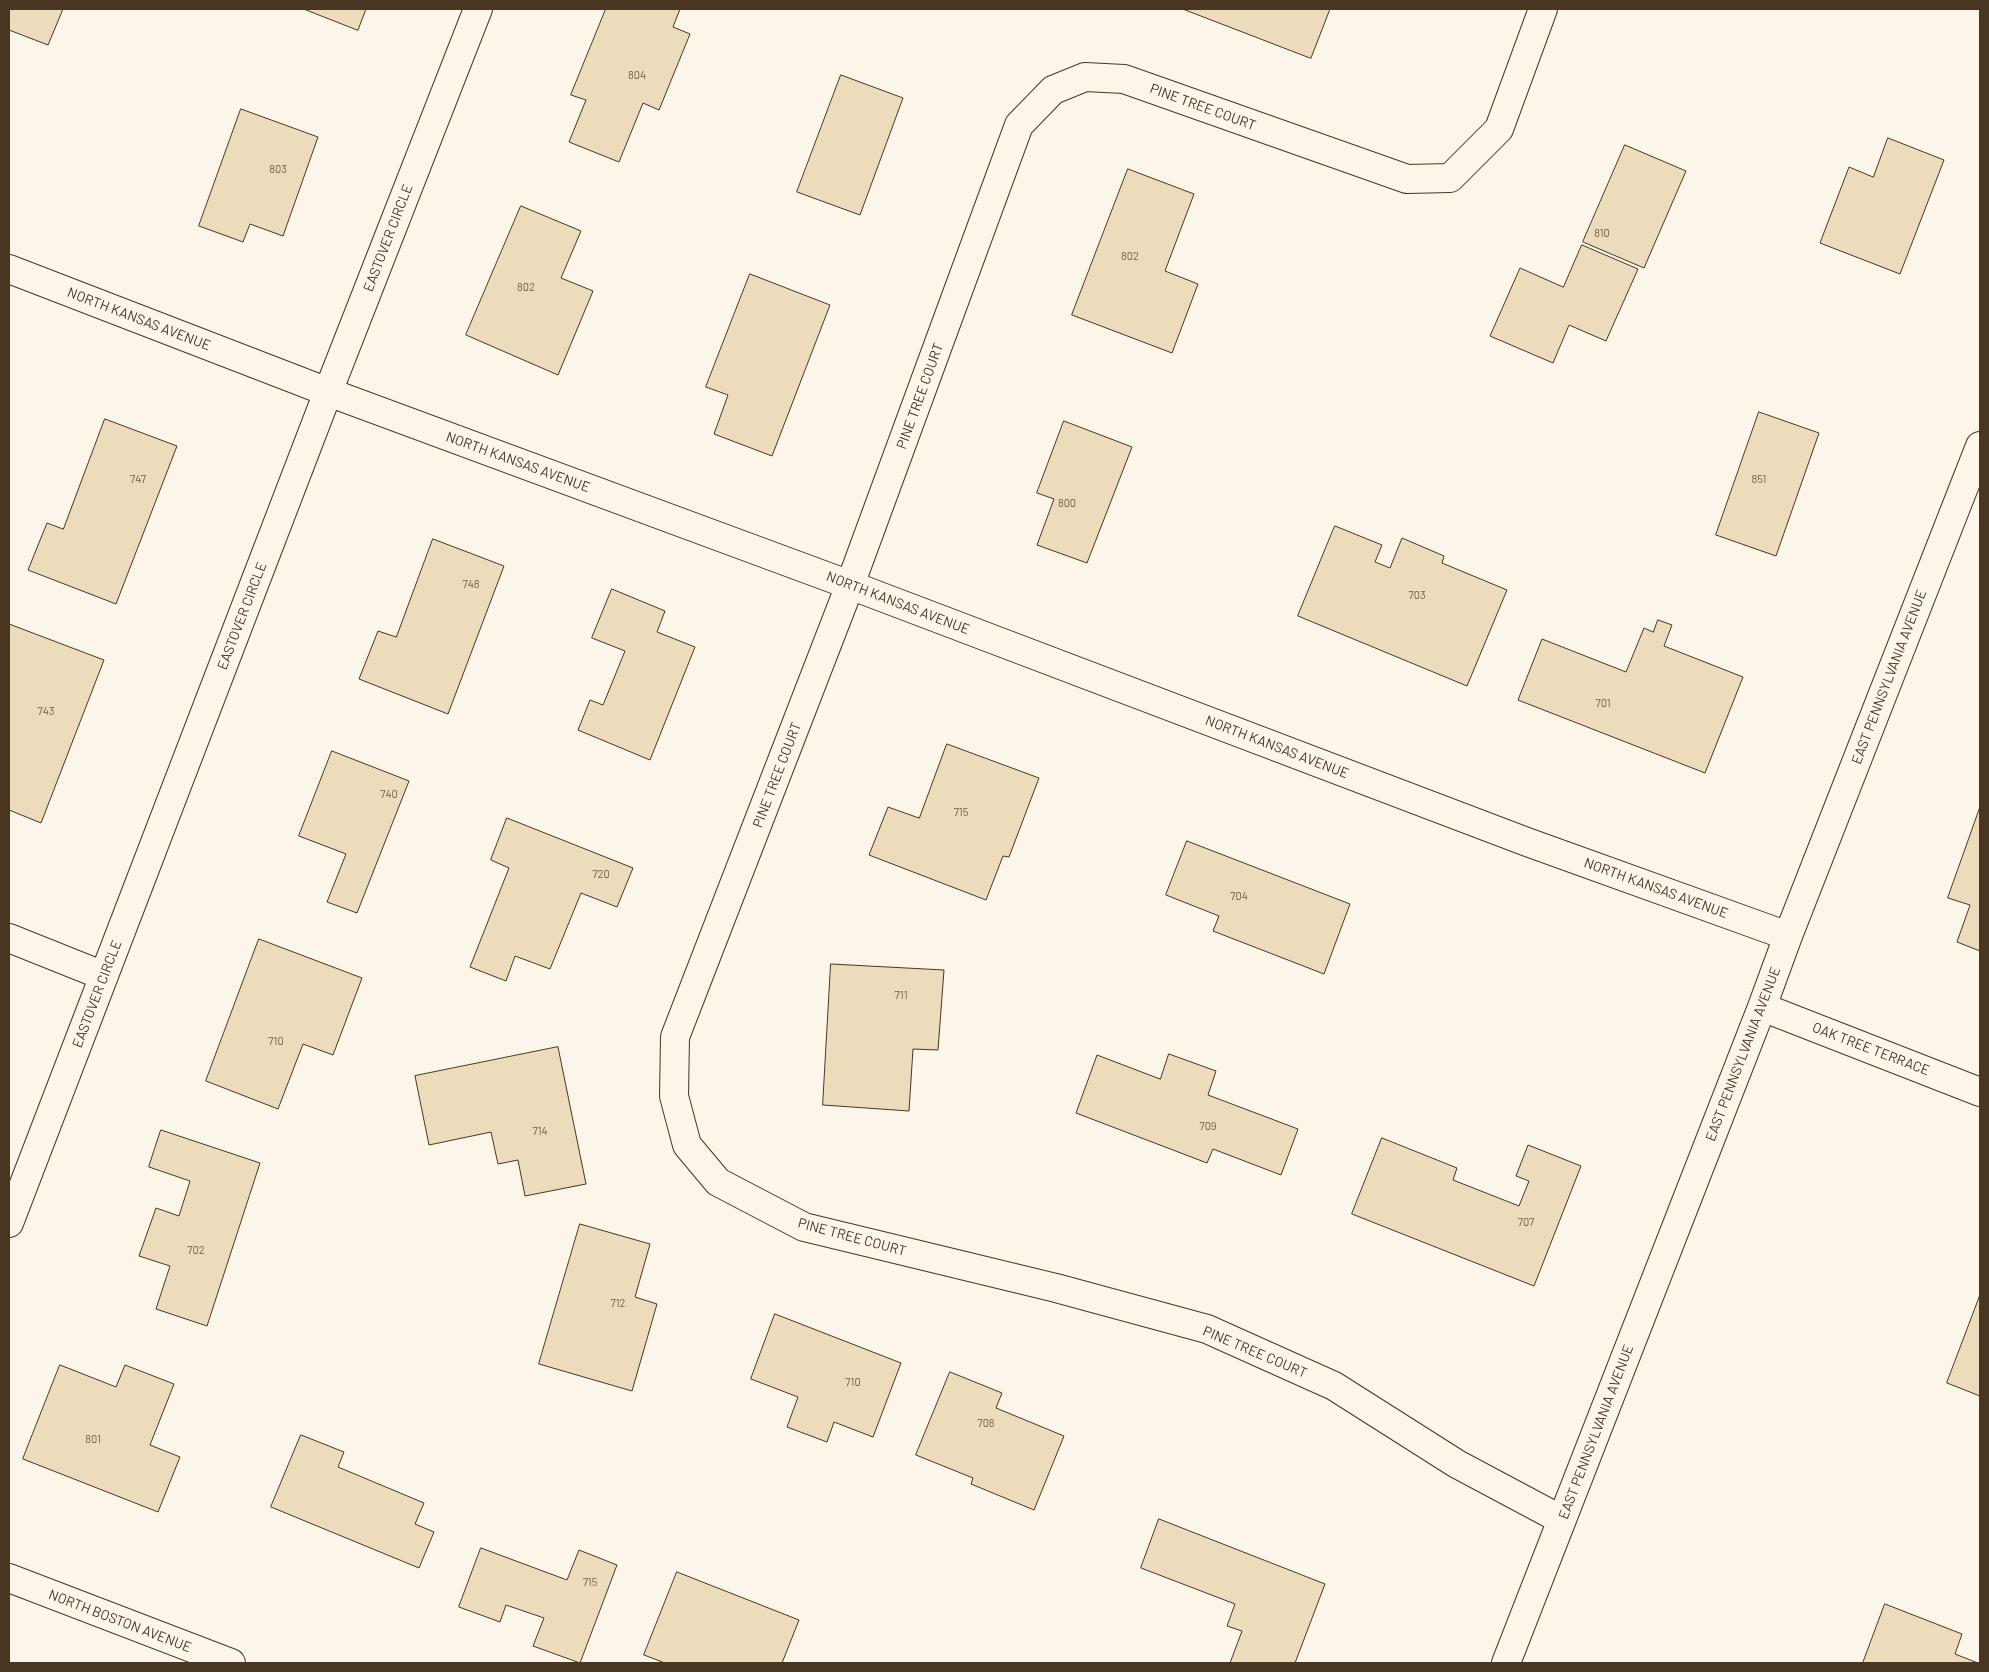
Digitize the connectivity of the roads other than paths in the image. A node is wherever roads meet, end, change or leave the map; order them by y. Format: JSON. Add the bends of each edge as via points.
{"nodes":[{"id":1,"x":478,"y":9,"type":"edge"},
{"id":2,"x":1543,"y":9,"type":"edge"},
{"id":3,"x":9,"y":269,"type":"edge"},
{"id":4,"x":328,"y":392,"type":"junction"},
{"id":5,"x":1980,"y":446,"type":"edge"},
{"id":6,"x":850,"y":585,"type":"junction"},
{"id":7,"x":1788,"y":936,"type":"junction"},
{"id":8,"x":9,"y":938,"type":"edge"},
{"id":9,"x":104,"y":976,"type":"junction"},
{"id":10,"x":1762,"y":1006,"type":"junction"},
{"id":11,"x":1980,"y":1092,"type":"edge"},
{"id":12,"x":9,"y":1223,"type":"edge"},
{"id":13,"x":1562,"y":1520,"type":"junction"},
{"id":14,"x":9,"y":1578,"type":"edge"},
{"id":15,"x":231,"y":1663,"type":"edge"},
{"id":16,"x":1506,"y":1663,"type":"edge"}],
"edges":[{"from":1,"to":4,"type":"street","name":"EASTOVER CIRCLE"},
{"from":2,"to":6,"type":"street","name":"PINE TREE COURT","via":[[1499,129],[1450,178],[1407,180],[1124,79],[1085,77],[1053,90],[1019,125]]},
{"from":3,"to":4,"type":"street","name":"NORTH KANSAS AVENUE"},
{"from":4,"to":6,"type":"street","name":"NORTH KANSAS AVENUE"},
{"from":4,"to":9,"type":"street","name":"EASTOVER CIRCLE"},
{"from":5,"to":7,"type":"street","name":"EAST PENNSYLVANIA AVENUE"},
{"from":6,"to":7,"type":"street","name":"NORTH KANSAS AVENUE","via":[[1527,842]]},
{"from":6,"to":13,"type":"street","name":"PINE TREE COURT","via":[[675,1037],[674,1096],[687,1145],[718,1182],[804,1227],[1056,1288],[1207,1329],[1334,1386],[1457,1464]]},
{"from":7,"to":10,"type":"street","name":"EAST PENNSYLVANIA AVENUE"},
{"from":8,"to":9,"type":"street"},
{"from":9,"to":12,"type":"street","name":"EASTOVER CIRCLE"},
{"from":10,"to":11,"type":"street","name":"OAK TREE TERRACE"},
{"from":10,"to":13,"type":"street","name":"EAST PENNSYLVANIA AVENUE"},
{"from":13,"to":16,"type":"street","name":"EAST PENNSYLVANIA AVENUE"},
{"from":14,"to":15,"type":"street","name":"NORTH BOSTON AVENUE"}]}
